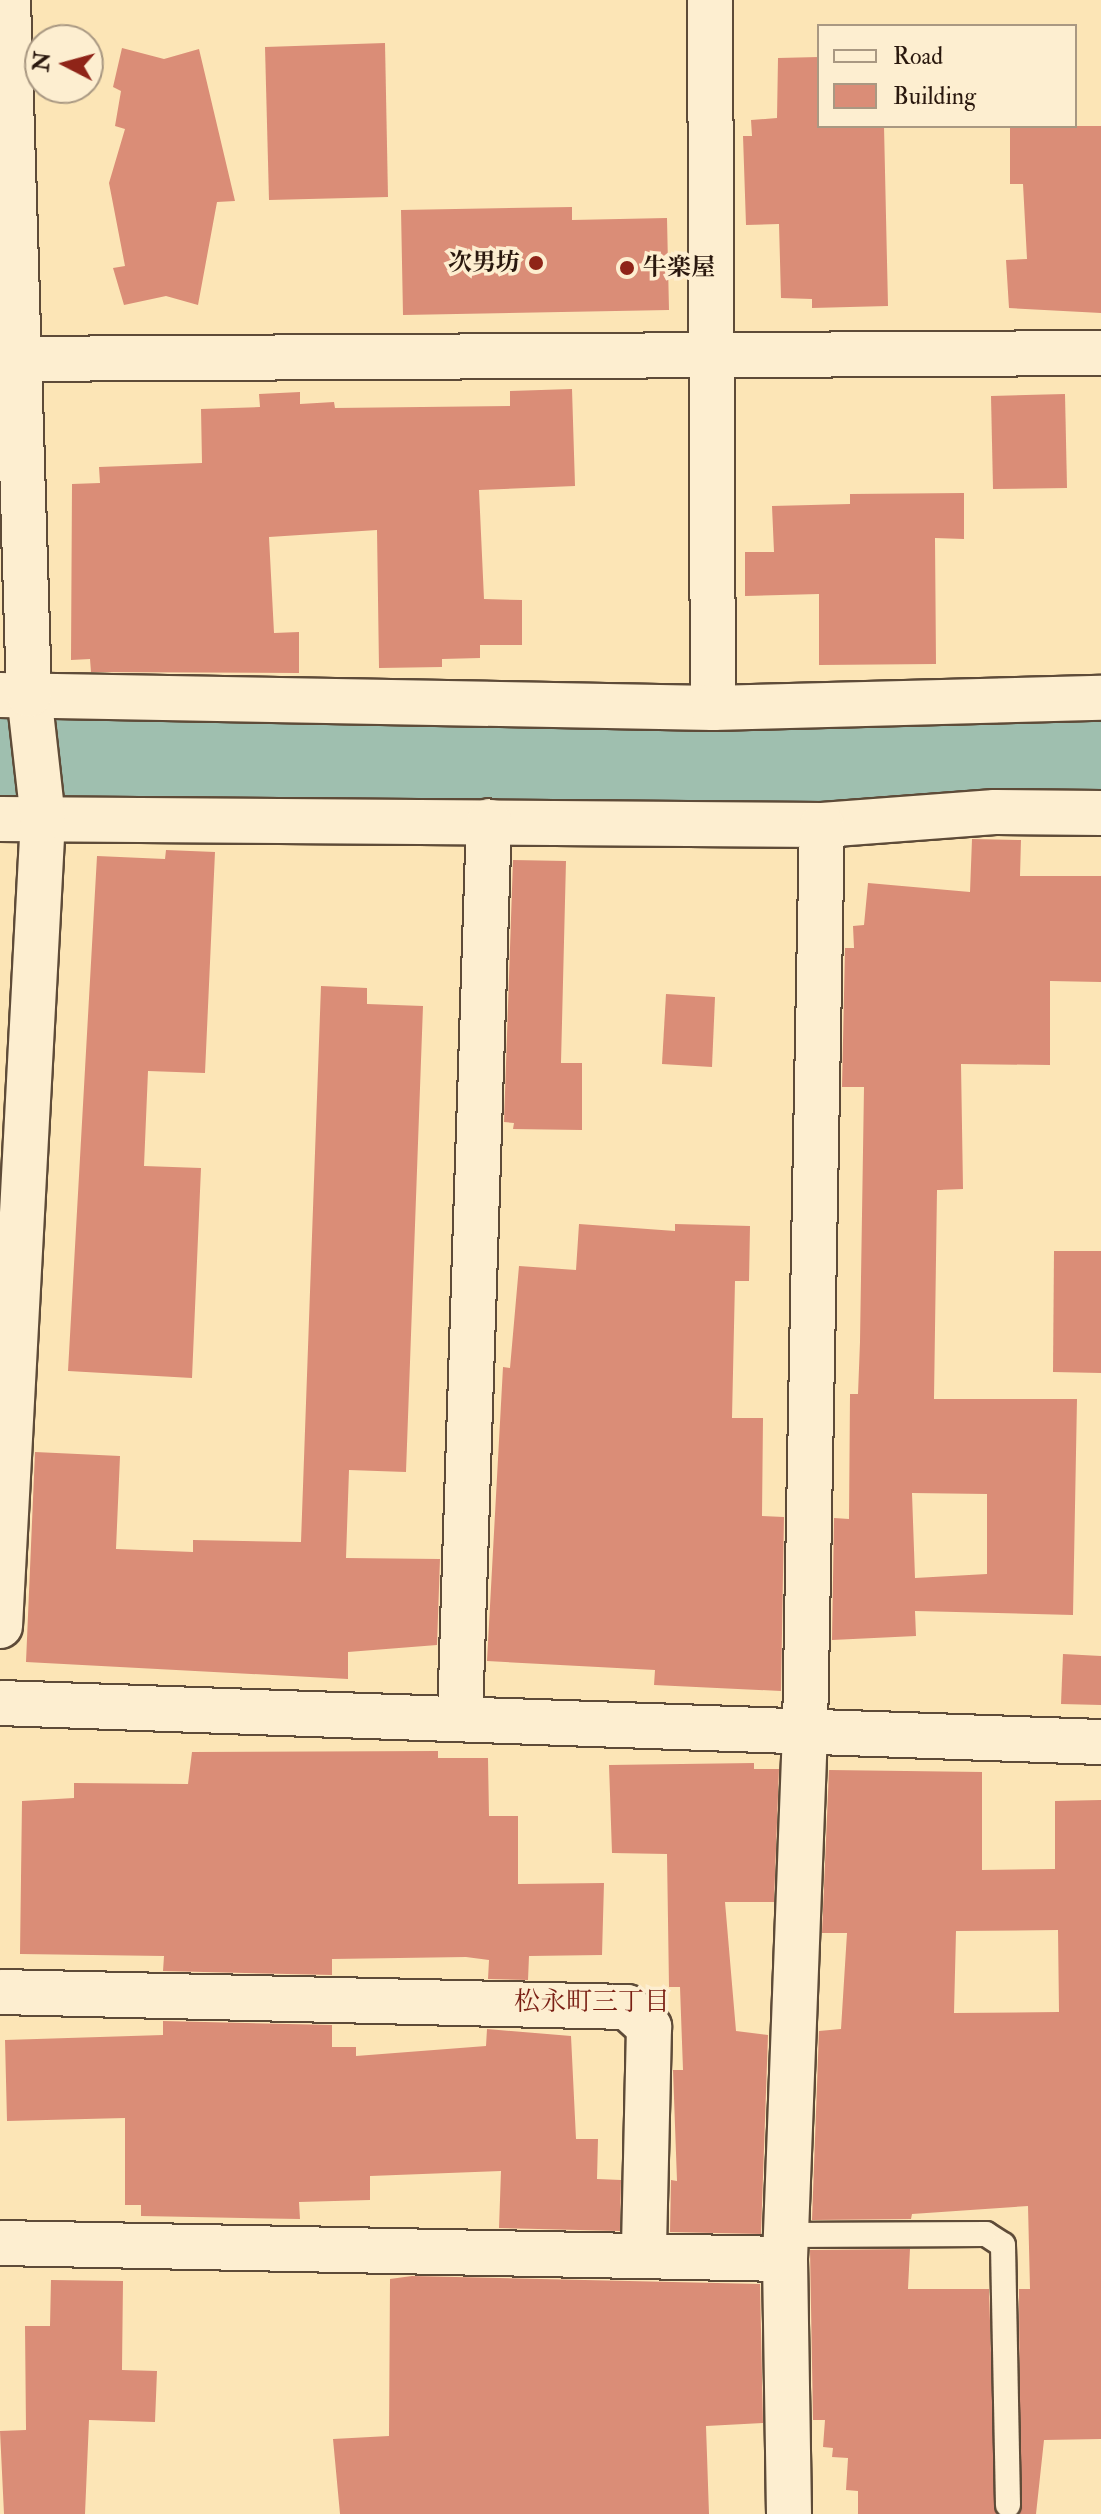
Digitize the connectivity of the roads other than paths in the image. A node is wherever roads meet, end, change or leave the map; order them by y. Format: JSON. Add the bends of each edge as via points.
{"nodes":[{"id":1,"x":8,"y":0,"type":"edge"},
{"id":2,"x":710,"y":0,"type":"edge"},
{"id":3,"x":1101,"y":353,"type":"edge"},
{"id":4,"x":712,"y":355,"type":"junction"},
{"id":5,"x":12,"y":359,"type":"edge"},
{"id":6,"x":14,"y":695,"type":"edge"},
{"id":7,"x":1101,"y":698,"type":"edge"},
{"id":8,"x":713,"y":708,"type":"junction"},
{"id":9,"x":1101,"y":813,"type":"edge"},
{"id":10,"x":0,"y":819,"type":"edge"},
{"id":11,"x":43,"y":819,"type":"junction"},
{"id":12,"x":489,"y":821,"type":"junction"},
{"id":13,"x":822,"y":825,"type":"junction"},
{"id":14,"x":14,"y":1212,"type":"edge"},
{"id":15,"x":0,"y":1626,"type":"edge"},
{"id":16,"x":0,"y":1703,"type":"edge"},
{"id":17,"x":460,"y":1717,"type":"junction"},
{"id":18,"x":805,"y":1731,"type":"junction"},
{"id":19,"x":1101,"y":1742,"type":"edge"},
{"id":20,"x":0,"y":1992,"type":"edge"},
{"id":21,"x":0,"y":2243,"type":"edge"},
{"id":22,"x":786,"y":2247,"type":"junction"},
{"id":23,"x":644,"y":2256,"type":"junction"},
{"id":24,"x":1008,"y":2505,"type":"dead end"},
{"id":25,"x":789,"y":2514,"type":"edge"}],
"edges":[{"from":1,"to":5,"type":"street"},
{"from":2,"to":4,"type":"street"},
{"from":3,"to":4,"type":"street"},
{"from":4,"to":5,"type":"street"},
{"from":4,"to":8,"type":"street"},
{"from":5,"to":6,"type":"street"},
{"from":6,"to":8,"type":"street"},
{"from":6,"to":11,"type":"street"},
{"from":7,"to":8,"type":"street"},
{"from":9,"to":13,"type":"street","via":[[995,812]]},
{"from":10,"to":11,"type":"street"},
{"from":11,"to":12,"type":"street"},
{"from":11,"to":14,"type":"street"},
{"from":12,"to":13,"type":"street"},
{"from":12,"to":17,"type":"street"},
{"from":13,"to":18,"type":"street"},
{"from":14,"to":15,"type":"street"},
{"from":16,"to":17,"type":"street"},
{"from":17,"to":18,"type":"street"},
{"from":18,"to":19,"type":"street"},
{"from":18,"to":22,"type":"street"},
{"from":20,"to":23,"type":"street","via":[[627,2007],[649,2027]]},
{"from":21,"to":23,"type":"street"},
{"from":22,"to":23,"type":"street"},
{"from":22,"to":24,"type":"lane","via":[[986,2234],[1003,2245]]},
{"from":22,"to":25,"type":"street"}]}
